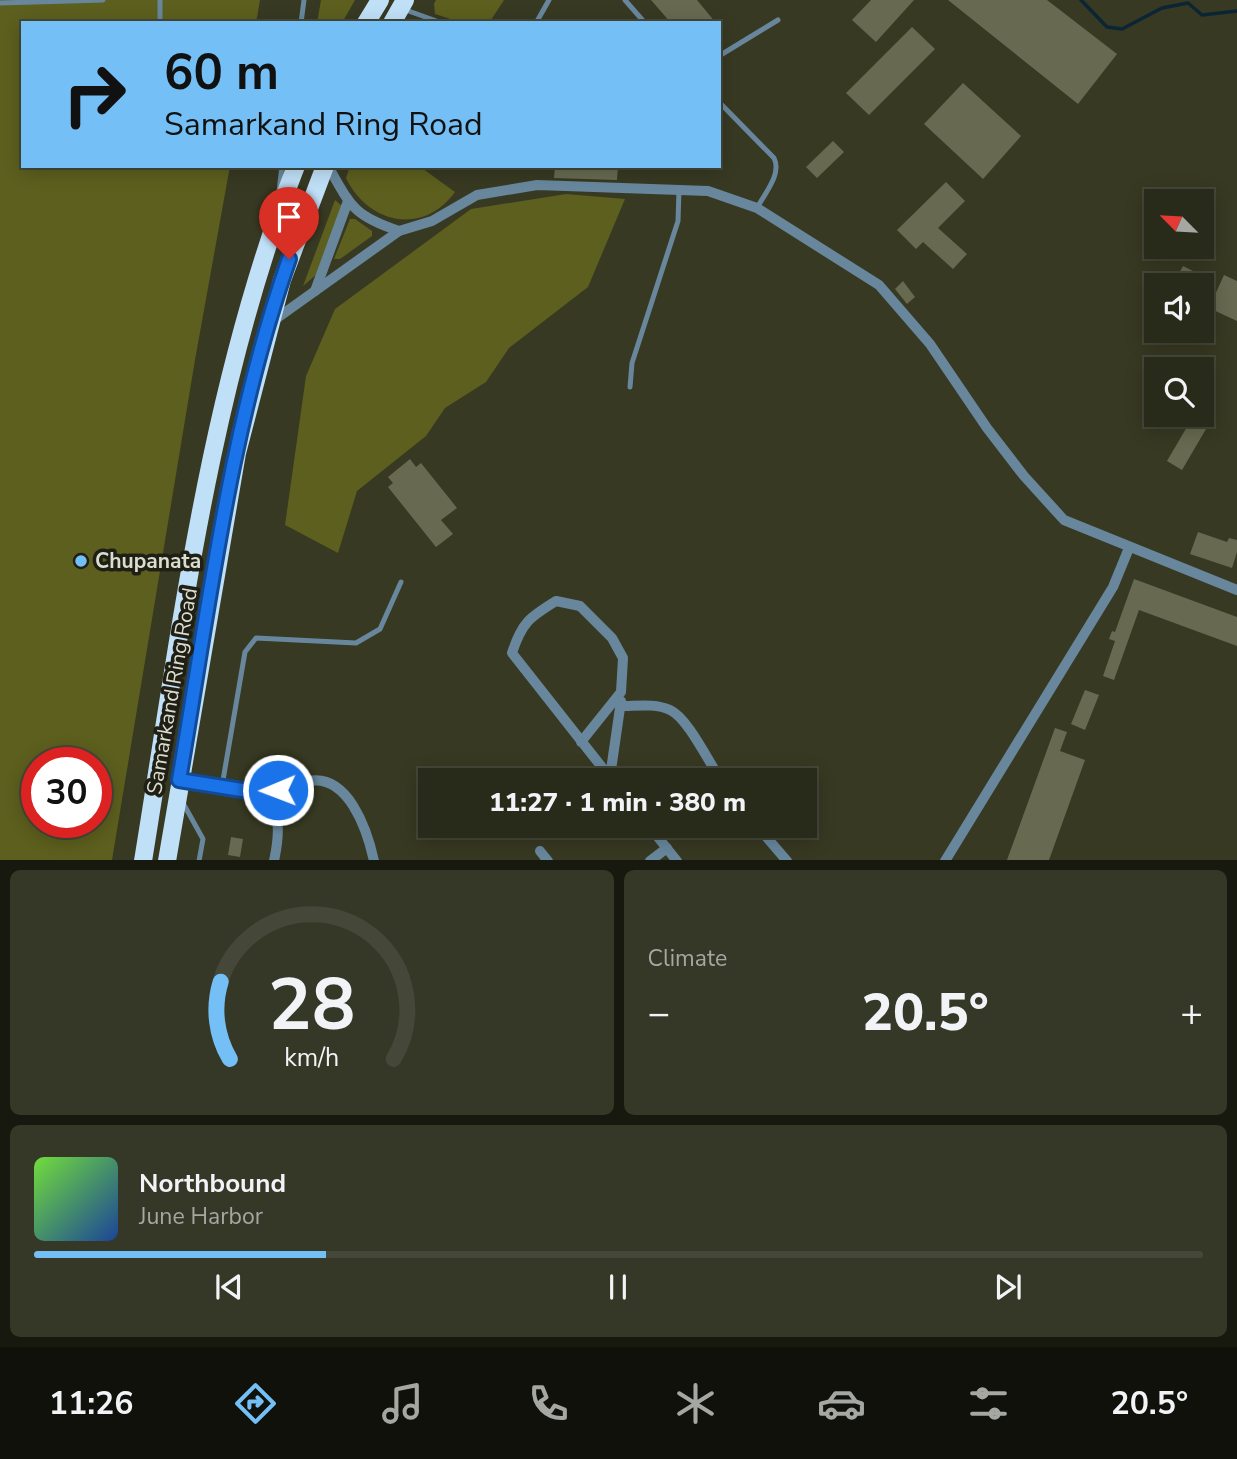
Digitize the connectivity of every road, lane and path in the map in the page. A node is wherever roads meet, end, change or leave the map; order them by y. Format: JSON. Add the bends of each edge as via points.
{"nodes":[{"id":1,"x":103,"y":0,"type":"edge"},
{"id":2,"x":160,"y":0,"type":"edge"},
{"id":3,"x":304,"y":0,"type":"edge"},
{"id":4,"x":380,"y":0,"type":"edge"},
{"id":5,"x":549,"y":0,"type":"edge"},
{"id":6,"x":625,"y":0,"type":"edge"},
{"id":7,"x":0,"y":3,"type":"edge"},
{"id":8,"x":399,"y":10,"type":"edge"},
{"id":9,"x":778,"y":20,"type":"dead end"},
{"id":10,"x":160,"y":21,"type":"edge"},
{"id":11,"x":301,"y":21,"type":"edge"},
{"id":12,"x":367,"y":21,"type":"edge"},
{"id":13,"x":435,"y":21,"type":"edge"},
{"id":14,"x":537,"y":21,"type":"edge"},
{"id":15,"x":643,"y":21,"type":"edge"},
{"id":16,"x":721,"y":55,"type":"edge"},
{"id":17,"x":721,"y":104,"type":"edge"},
{"id":18,"x":282,"y":168,"type":"edge"},
{"id":19,"x":295,"y":168,"type":"edge"},
{"id":20,"x":326,"y":168,"type":"edge"},
{"id":21,"x":328,"y":168,"type":"edge"},
{"id":22,"x":679,"y":190,"type":"junction"},
{"id":23,"x":348,"y":201,"type":"junction"},
{"id":24,"x":757,"y":208,"type":"junction"},
{"id":25,"x":275,"y":222,"type":"junction"},
{"id":26,"x":400,"y":231,"type":"junction"},
{"id":27,"x":315,"y":291,"type":"junction"},
{"id":28,"x":269,"y":324,"type":"junction"},
{"id":29,"x":629,"y":387,"type":"dead end"},
{"id":30,"x":1129,"y":548,"type":"junction"},
{"id":31,"x":401,"y":582,"type":"dead end"},
{"id":32,"x":1237,"y":590,"type":"edge"},
{"id":33,"x":621,"y":691,"type":"junction"},
{"id":34,"x":621,"y":706,"type":"junction"},
{"id":35,"x":581,"y":742,"type":"junction"},
{"id":36,"x":602,"y":768,"type":"edge"},
{"id":37,"x":613,"y":768,"type":"edge"},
{"id":38,"x":713,"y":768,"type":"edge"},
{"id":39,"x":222,"y":786,"type":"junction"},
{"id":40,"x":178,"y":787,"type":"junction"},
{"id":41,"x":263,"y":791,"type":"junction"},
{"id":42,"x":659,"y":838,"type":"edge"},
{"id":43,"x":768,"y":838,"type":"edge"},
{"id":44,"x":667,"y":848,"type":"junction"},
{"id":45,"x":143,"y":860,"type":"edge"},
{"id":46,"x":167,"y":860,"type":"edge"},
{"id":47,"x":199,"y":860,"type":"edge"},
{"id":48,"x":274,"y":860,"type":"edge"},
{"id":49,"x":374,"y":860,"type":"edge"},
{"id":50,"x":650,"y":860,"type":"edge"},
{"id":51,"x":677,"y":860,"type":"edge"},
{"id":52,"x":787,"y":860,"type":"edge"},
{"id":53,"x":945,"y":860,"type":"edge"}],
"edges":[{"from":1,"to":7,"type":"lane"},
{"from":2,"to":10,"type":"lane"},
{"from":3,"to":11,"type":"lane"},
{"from":4,"to":12,"type":"highway"},
{"from":5,"to":14,"type":"lane"},
{"from":6,"to":15,"type":"lane"},
{"from":8,"to":13,"type":"lane"},
{"from":9,"to":16,"type":"lane"},
{"from":17,"to":24,"type":"lane","via":[[777,164]]},
{"from":18,"to":25,"type":"lane"},
{"from":19,"to":25,"type":"highway","name":"Samarkand Ring Road"},
{"from":20,"to":28,"type":"highway","name":"Samarkand Ring Road"},
{"from":21,"to":23,"type":"street"},
{"from":22,"to":24,"type":"street","via":[[708,191]]},
{"from":22,"to":26,"type":"street","via":[[525,187],[477,195],[432,220]]},
{"from":22,"to":29,"type":"lane","via":[[678,221],[632,363]]},
{"from":23,"to":26,"type":"street","via":[[369,221]]},
{"from":23,"to":27,"type":"street"},
{"from":24,"to":30,"type":"street","via":[[879,285],[930,344],[987,428],[1064,520]]},
{"from":25,"to":45,"type":"highway","name":"Samarkand Ring Road","via":[[222,413]]},
{"from":26,"to":27,"type":"street"},
{"from":27,"to":28,"type":"street"},
{"from":28,"to":40,"type":"highway","name":"Samarkand Ring Road","via":[[237,453]]},
{"from":30,"to":32,"type":"street"},
{"from":30,"to":53,"type":"street","via":[[1113,587]]},
{"from":31,"to":39,"type":"lane","via":[[380,629],[356,643],[256,638],[245,652]]},
{"from":33,"to":34,"type":"street"},
{"from":33,"to":35,"type":"street"},
{"from":33,"to":35,"type":"street","via":[[623,658],[612,638],[580,606],[556,600],[519,630],[512,653]]},
{"from":34,"to":37,"type":"street"},
{"from":34,"to":38,"type":"street","via":[[655,705],[673,710]]},
{"from":35,"to":36,"type":"street"},
{"from":39,"to":40,"type":"street"},
{"from":39,"to":41,"type":"street"},
{"from":40,"to":46,"type":"highway","name":"Samarkand Ring Road"},
{"from":40,"to":47,"type":"lane","via":[[203,839]]},
{"from":41,"to":48,"type":"street","via":[[276,808]]},
{"from":41,"to":49,"type":"street","via":[[328,780],[342,789],[369,837]]},
{"from":42,"to":44,"type":"street"},
{"from":43,"to":52,"type":"street"},
{"from":44,"to":50,"type":"street"},
{"from":44,"to":51,"type":"street"}]}
